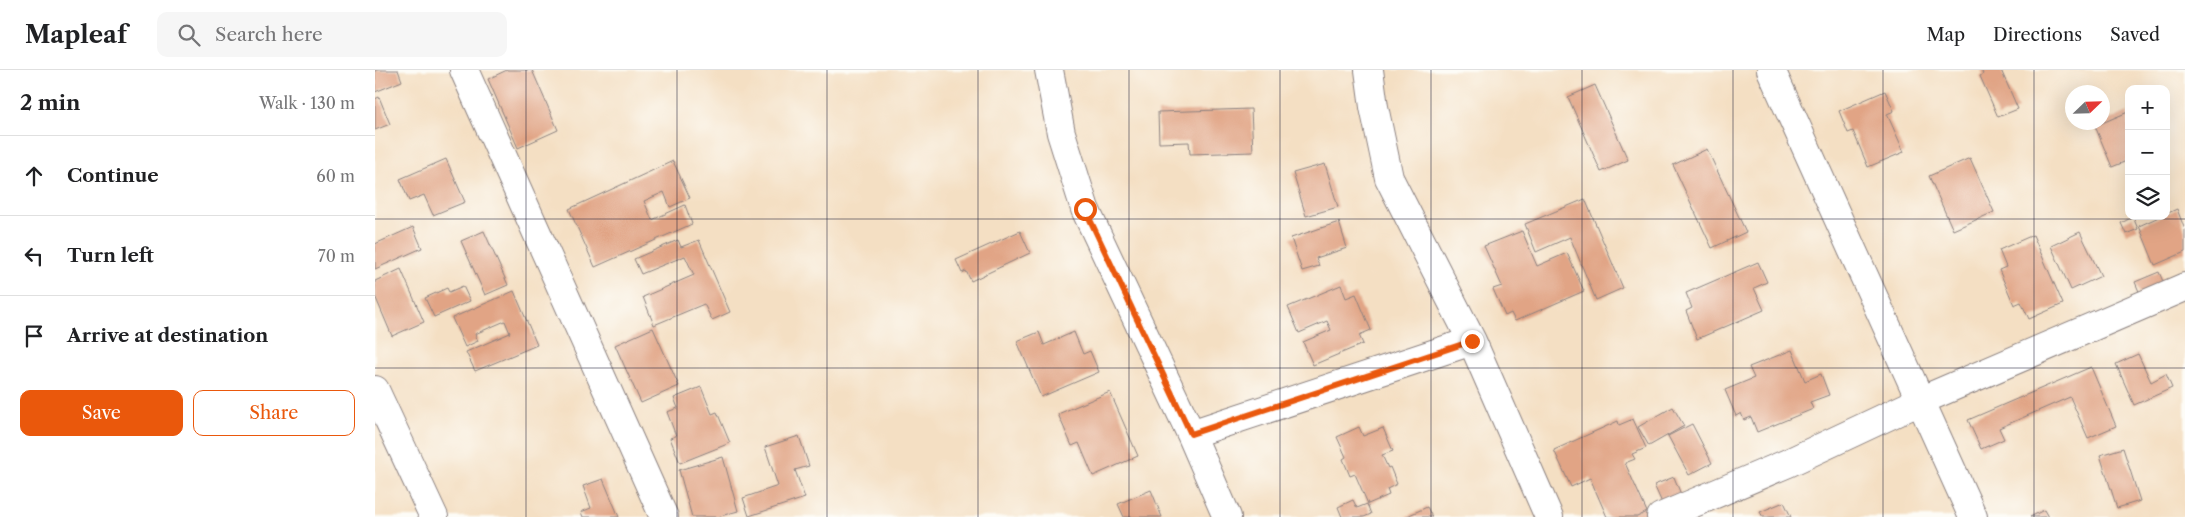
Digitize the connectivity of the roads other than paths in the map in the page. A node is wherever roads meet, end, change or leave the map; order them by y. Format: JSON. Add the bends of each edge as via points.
{"nodes":[{"id":1,"x":464,"y":70,"type":"edge"},
{"id":2,"x":1049,"y":70,"type":"edge"},
{"id":3,"x":1369,"y":70,"type":"edge"},
{"id":4,"x":1771,"y":70,"type":"edge"},
{"id":5,"x":2185,"y":286,"type":"edge"},
{"id":6,"x":1472,"y":341,"type":"junction"},
{"id":7,"x":375,"y":390,"type":"edge"},
{"id":8,"x":1922,"y":400,"type":"junction"},
{"id":9,"x":1191,"y":434,"type":"junction"},
{"id":10,"x":434,"y":517,"type":"edge"},
{"id":11,"x":663,"y":517,"type":"edge"},
{"id":12,"x":1227,"y":517,"type":"edge"},
{"id":13,"x":1549,"y":517,"type":"edge"},
{"id":14,"x":1661,"y":517,"type":"edge"},
{"id":15,"x":1973,"y":517,"type":"edge"}],
"edges":[{"from":1,"to":11,"type":"street"},
{"from":2,"to":9,"type":"street","via":[[1061,133],[1085,209]]},
{"from":3,"to":6,"type":"street","via":[[1389,178]]},
{"from":4,"to":8,"type":"street"},
{"from":5,"to":8,"type":"street"},
{"from":6,"to":9,"type":"street"},
{"from":6,"to":13,"type":"street"},
{"from":7,"to":10,"type":"street"},
{"from":8,"to":14,"type":"street","via":[[1788,463]]},
{"from":8,"to":15,"type":"street"},
{"from":9,"to":12,"type":"street"}]}
